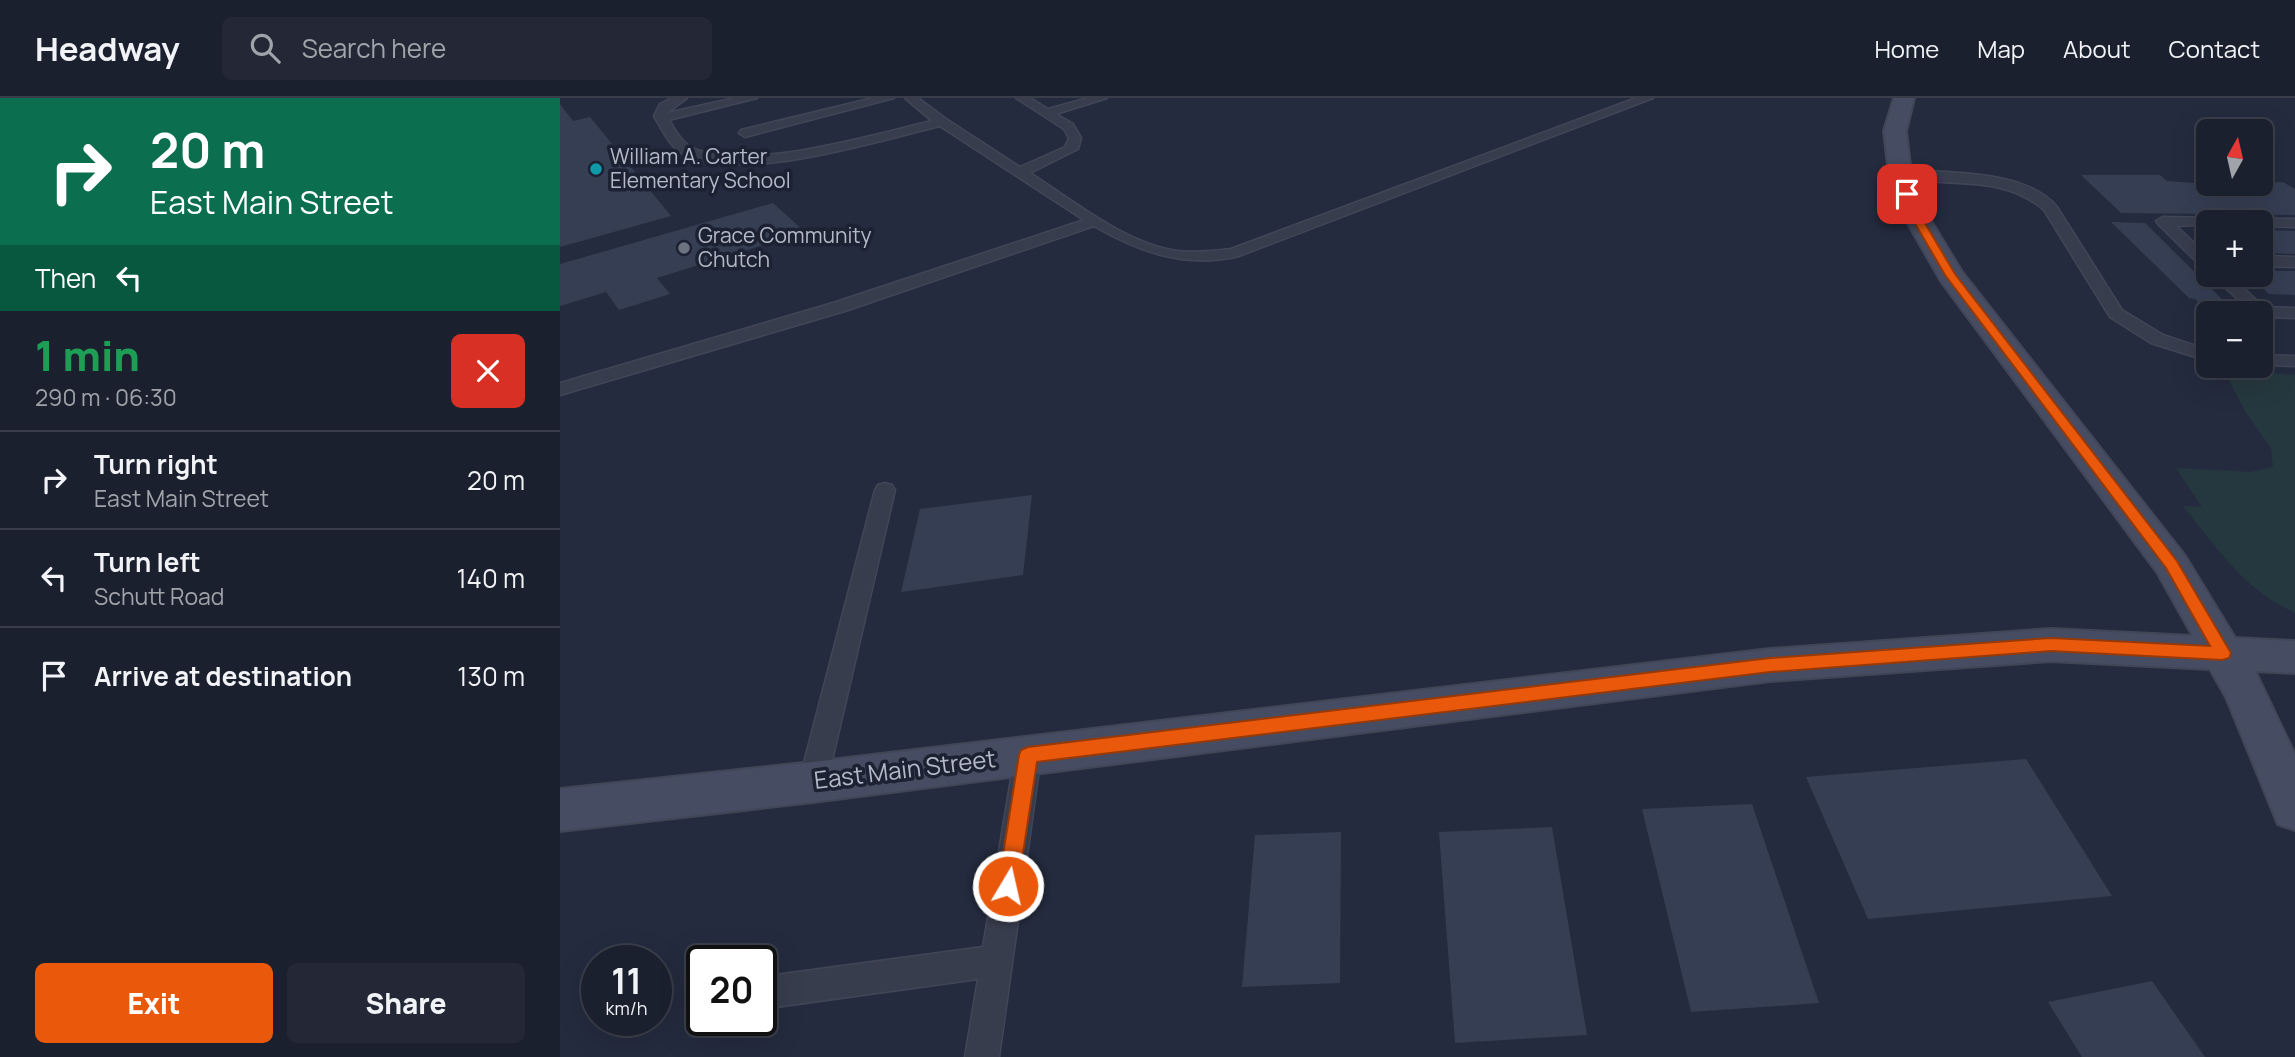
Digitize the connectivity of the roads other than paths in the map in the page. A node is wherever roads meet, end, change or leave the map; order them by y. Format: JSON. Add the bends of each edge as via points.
{"nodes":[{"id":1,"x":681,"y":98,"type":"edge"},
{"id":2,"x":751,"y":98,"type":"edge"},
{"id":3,"x":888,"y":98,"type":"edge"},
{"id":4,"x":911,"y":98,"type":"edge"},
{"id":5,"x":1023,"y":98,"type":"edge"},
{"id":6,"x":1101,"y":98,"type":"edge"},
{"id":7,"x":1647,"y":98,"type":"edge"},
{"id":8,"x":1904,"y":98,"type":"edge"},
{"id":9,"x":1046,"y":113,"type":"junction"},
{"id":10,"x":661,"y":118,"type":"junction"},
{"id":11,"x":942,"y":122,"type":"junction"},
{"id":12,"x":745,"y":134,"type":"dead end"},
{"id":13,"x":1022,"y":171,"type":"junction"},
{"id":14,"x":1900,"y":174,"type":"junction"},
{"id":15,"x":1095,"y":221,"type":"junction"},
{"id":16,"x":2196,"y":221,"type":"edge"},
{"id":17,"x":2273,"y":222,"type":"edge"},
{"id":18,"x":2295,"y":223,"type":"edge"},
{"id":19,"x":2196,"y":252,"type":"edge"},
{"id":20,"x":2273,"y":261,"type":"edge"},
{"id":21,"x":2295,"y":262,"type":"edge"},
{"id":22,"x":2233,"y":287,"type":"edge"},
{"id":23,"x":2295,"y":313,"type":"edge"},
{"id":24,"x":2196,"y":352,"type":"edge"},
{"id":25,"x":2273,"y":360,"type":"edge"},
{"id":26,"x":2295,"y":360,"type":"edge"},
{"id":27,"x":560,"y":389,"type":"edge"},
{"id":28,"x":885,"y":489,"type":"dead end"},
{"id":29,"x":2222,"y":653,"type":"junction"},
{"id":30,"x":2295,"y":657,"type":"edge"},
{"id":31,"x":1028,"y":755,"type":"junction"},
{"id":32,"x":813,"y":782,"type":"junction"},
{"id":33,"x":2295,"y":809,"type":"edge"},
{"id":34,"x":560,"y":810,"type":"edge"},
{"id":35,"x":997,"y":961,"type":"junction"},
{"id":36,"x":777,"y":991,"type":"edge"},
{"id":37,"x":982,"y":1057,"type":"edge"}],
"edges":[{"from":1,"to":10,"type":"lane","via":[[664,107]]},
{"from":2,"to":10,"type":"lane"},
{"from":3,"to":12,"type":"lane"},
{"from":4,"to":11,"type":"lane"},
{"from":5,"to":9,"type":"lane"},
{"from":6,"to":9,"type":"lane"},
{"from":7,"to":15,"type":"lane","via":[[1234,253],[1200,258],[1167,254],[1139,247]]},
{"from":8,"to":14,"type":"street","via":[[1895,131]]},
{"from":9,"to":13,"type":"lane","via":[[1069,127],[1075,138],[1071,149]]},
{"from":10,"to":11,"type":"lane","via":[[686,151],[707,159],[735,161],[795,154]]},
{"from":11,"to":13,"type":"lane"},
{"from":13,"to":15,"type":"lane"},
{"from":14,"to":24,"type":"lane","via":[[2033,192],[2044,199],[2116,313],[2157,339]]},
{"from":14,"to":29,"type":"street","via":[[1914,213],[1950,275],[2172,565]]},
{"from":15,"to":27,"type":"lane","via":[[839,307]]},
{"from":16,"to":19,"type":"lane","via":[[2163,221]]},
{"from":17,"to":18,"type":"lane"},
{"from":20,"to":21,"type":"lane"},
{"from":22,"to":23,"type":"lane","via":[[2260,312]]},
{"from":25,"to":26,"type":"lane"},
{"from":28,"to":32,"type":"lane"},
{"from":29,"to":30,"type":"street","name":"East Main Street"},
{"from":29,"to":31,"type":"street","name":"East Main Street","via":[[2051,645],[1770,665]]},
{"from":29,"to":33,"type":"street","via":[[2247,695]]},
{"from":31,"to":32,"type":"street","name":"East Main Street"},
{"from":31,"to":35,"type":"lane"},
{"from":32,"to":34,"type":"street","name":"East Main Street"},
{"from":35,"to":36,"type":"lane"},
{"from":35,"to":37,"type":"lane"}]}
